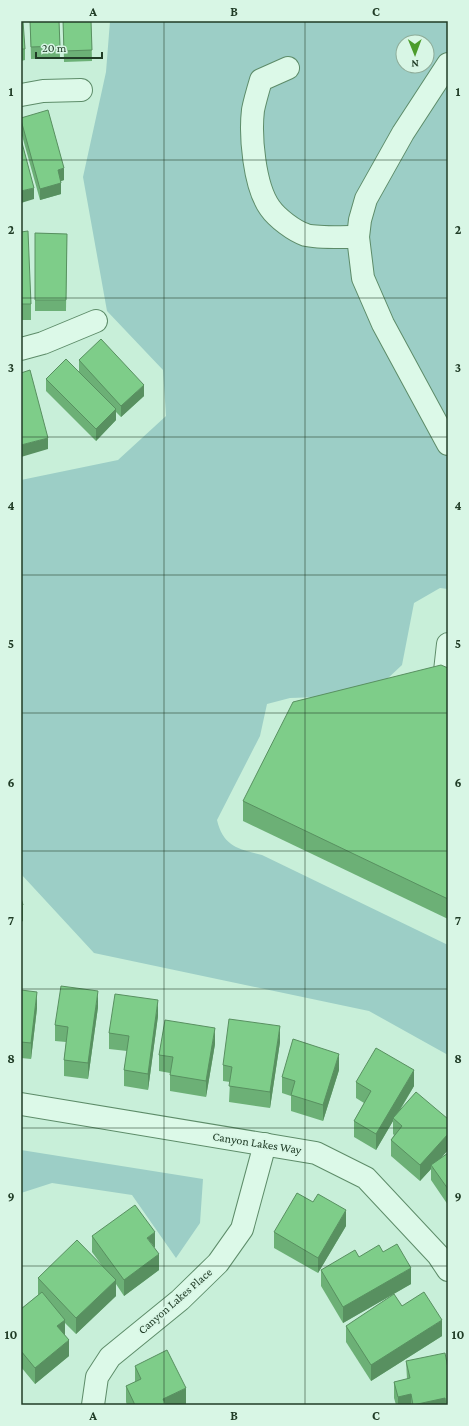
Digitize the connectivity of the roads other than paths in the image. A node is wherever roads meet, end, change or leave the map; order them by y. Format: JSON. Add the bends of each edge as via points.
{"nodes":[{"id":1,"x":448,"y":64,"type":"edge"},
{"id":2,"x":288,"y":68,"type":"dead end"},
{"id":3,"x":80,"y":90,"type":"dead end"},
{"id":4,"x":21,"y":95,"type":"edge"},
{"id":5,"x":358,"y":237,"type":"junction"},
{"id":6,"x":96,"y":321,"type":"dead end"},
{"id":7,"x":21,"y":349,"type":"edge"},
{"id":8,"x":448,"y":444,"type":"edge"},
{"id":9,"x":448,"y":644,"type":"edge"},
{"id":10,"x":445,"y":671,"type":"edge"},
{"id":11,"x":21,"y":1104,"type":"edge"},
{"id":12,"x":265,"y":1144,"type":"junction"},
{"id":13,"x":448,"y":1270,"type":"edge"},
{"id":14,"x":93,"y":1405,"type":"edge"}],
"edges":[{"from":1,"to":5,"type":"street","via":[[403,133],[366,200]]},
{"from":2,"to":5,"type":"street","via":[[261,80],[253,109],[253,144],[261,187],[270,208],[285,222],[307,235]]},
{"from":3,"to":4,"type":"street","via":[[43,91]]},
{"from":5,"to":8,"type":"street","via":[[364,278],[380,317]]},
{"from":6,"to":7,"type":"street","via":[[43,344]]},
{"from":9,"to":10,"type":"street"},
{"from":11,"to":12,"type":"street","name":"Canyon Lakes Way"},
{"from":12,"to":13,"type":"street","name":"Canyon Lakes Way","via":[[316,1153],[366,1178],[438,1255]]},
{"from":12,"to":14,"type":"street","name":"Canyon Lakes Place","via":[[242,1229],[218,1263],[180,1300],[110,1357],[98,1377]]}]}
